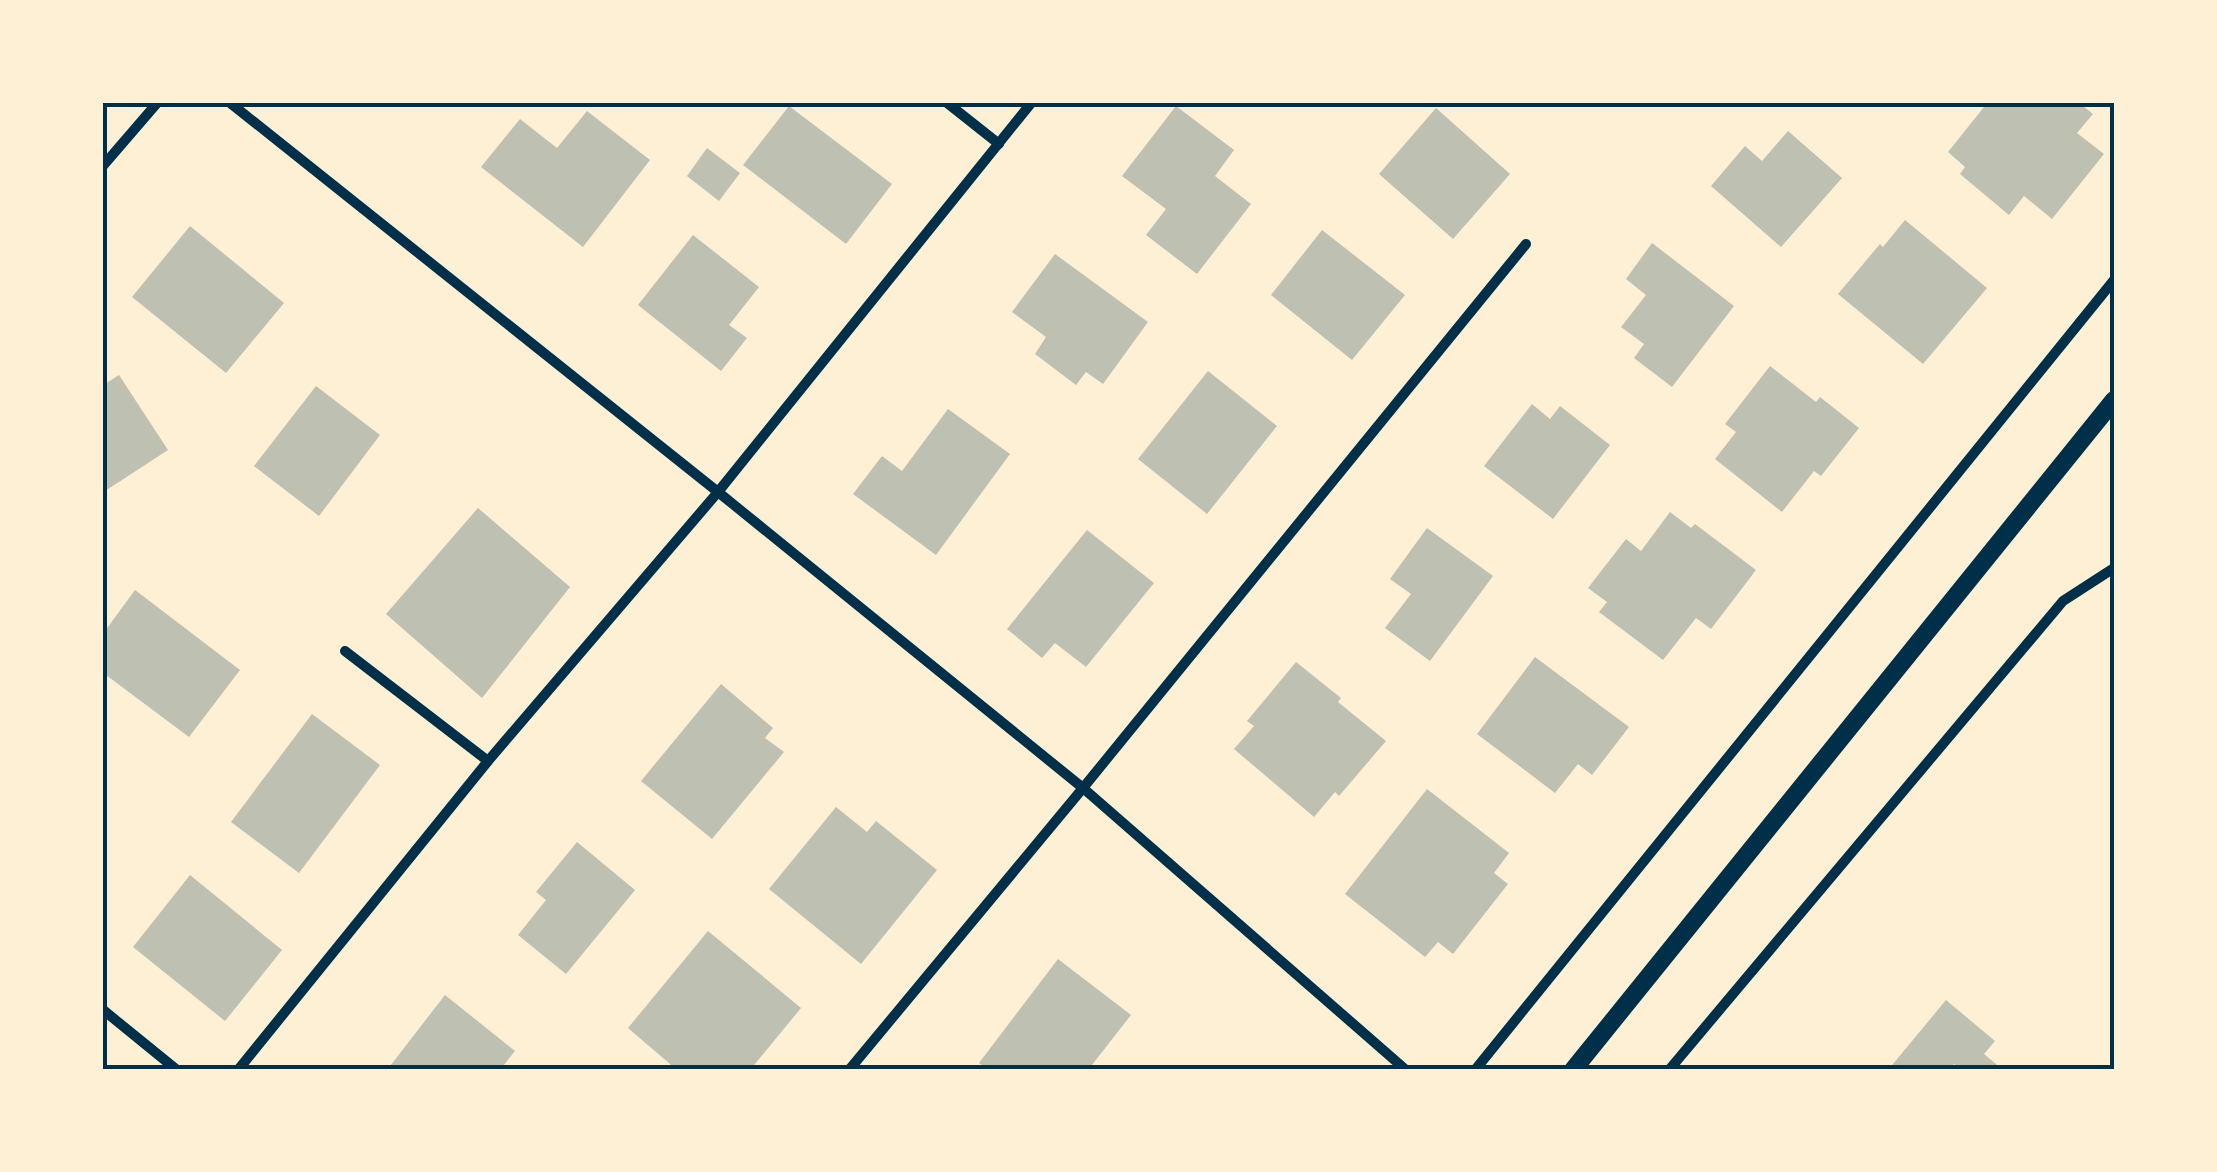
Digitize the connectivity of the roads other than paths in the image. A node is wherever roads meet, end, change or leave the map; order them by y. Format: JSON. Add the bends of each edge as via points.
{"nodes":[{"id":1,"x":158,"y":102,"type":"edge"},
{"id":2,"x":230,"y":102,"type":"edge"},
{"id":3,"x":946,"y":102,"type":"edge"},
{"id":4,"x":1032,"y":102,"type":"edge"},
{"id":5,"x":999,"y":144,"type":"junction"},
{"id":6,"x":102,"y":168,"type":"edge"},
{"id":7,"x":1526,"y":244,"type":"dead end"},
{"id":8,"x":2114,"y":280,"type":"edge"},
{"id":9,"x":2114,"y":400,"type":"edge"},
{"id":10,"x":718,"y":492,"type":"junction"},
{"id":11,"x":2114,"y":568,"type":"edge"},
{"id":12,"x":345,"y":650,"type":"dead end"},
{"id":13,"x":488,"y":761,"type":"junction"},
{"id":14,"x":1083,"y":788,"type":"junction"},
{"id":15,"x":102,"y":1009,"type":"edge"},
{"id":16,"x":177,"y":1070,"type":"edge"},
{"id":17,"x":238,"y":1070,"type":"edge"},
{"id":18,"x":849,"y":1070,"type":"edge"},
{"id":19,"x":1406,"y":1070,"type":"edge"},
{"id":20,"x":1476,"y":1070,"type":"edge"},
{"id":21,"x":1573,"y":1070,"type":"edge"},
{"id":22,"x":1669,"y":1070,"type":"edge"}],
"edges":[{"from":1,"to":6,"type":"street"},
{"from":2,"to":10,"type":"street"},
{"from":3,"to":5,"type":"street"},
{"from":4,"to":5,"type":"street"},
{"from":5,"to":10,"type":"street"},
{"from":7,"to":14,"type":"street"},
{"from":8,"to":20,"type":"street"},
{"from":9,"to":21,"type":"street"},
{"from":10,"to":13,"type":"street"},
{"from":10,"to":14,"type":"street"},
{"from":11,"to":22,"type":"street","via":[[2063,601]]},
{"from":12,"to":13,"type":"street"},
{"from":13,"to":17,"type":"street"},
{"from":14,"to":18,"type":"street"},
{"from":14,"to":19,"type":"street"},
{"from":15,"to":16,"type":"street"}]}
